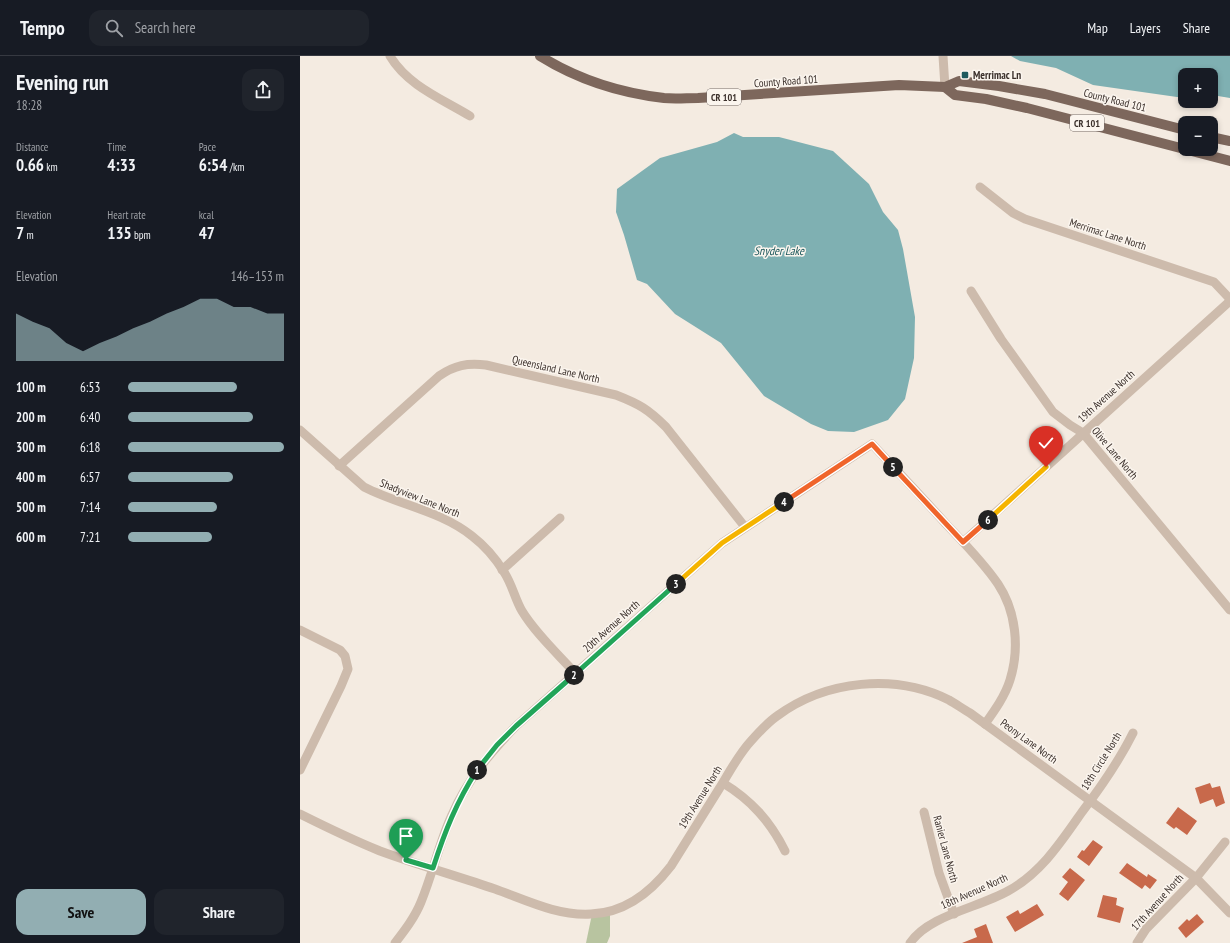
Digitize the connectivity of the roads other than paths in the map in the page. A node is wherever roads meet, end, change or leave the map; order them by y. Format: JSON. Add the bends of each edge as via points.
{"nodes":[{"id":1,"x":390,"y":56,"type":"edge"},
{"id":2,"x":540,"y":56,"type":"edge"},
{"id":3,"x":944,"y":56,"type":"edge"},
{"id":4,"x":945,"y":86,"type":"junction"},
{"id":5,"x":470,"y":116,"type":"dead end"},
{"id":6,"x":1178,"y":128,"type":"edge"},
{"id":7,"x":1218,"y":139,"type":"edge"},
{"id":8,"x":1230,"y":142,"type":"edge"},
{"id":9,"x":1230,"y":161,"type":"edge"},
{"id":10,"x":980,"y":187,"type":"dead end"},
{"id":11,"x":971,"y":291,"type":"dead end"},
{"id":12,"x":1230,"y":300,"type":"edge"},
{"id":13,"x":300,"y":430,"type":"edge"},
{"id":14,"x":1083,"y":433,"type":"junction"},
{"id":15,"x":872,"y":444,"type":"joint"},
{"id":16,"x":339,"y":466,"type":"junction"},
{"id":17,"x":560,"y":518,"type":"dead end"},
{"id":18,"x":745,"y":527,"type":"junction"},
{"id":19,"x":963,"y":542,"type":"junction"},
{"id":20,"x":502,"y":570,"type":"junction"},
{"id":21,"x":1230,"y":610,"type":"edge"},
{"id":22,"x":300,"y":630,"type":"edge"},
{"id":23,"x":576,"y":674,"type":"junction"},
{"id":24,"x":985,"y":724,"type":"junction"},
{"id":25,"x":1133,"y":733,"type":"dead end"},
{"id":26,"x":300,"y":770,"type":"edge"},
{"id":27,"x":723,"y":783,"type":"junction"},
{"id":28,"x":1090,"y":802,"type":"junction"},
{"id":29,"x":924,"y":812,"type":"dead end"},
{"id":30,"x":300,"y":814,"type":"edge"},
{"id":31,"x":1225,"y":842,"type":"dead end"},
{"id":32,"x":785,"y":850,"type":"dead end"},
{"id":33,"x":433,"y":868,"type":"junction"},
{"id":34,"x":1196,"y":878,"type":"junction"},
{"id":35,"x":1230,"y":913,"type":"edge"},
{"id":36,"x":954,"y":914,"type":"junction"},
{"id":37,"x":395,"y":943,"type":"edge"},
{"id":38,"x":910,"y":943,"type":"edge"},
{"id":39,"x":1137,"y":943,"type":"edge"}],
"edges":[{"from":1,"to":5,"type":"street","via":[[406,76],[420,87]]},
{"from":2,"to":4,"type":"main road","name":"County Road 101","number":"CR 101","via":[[566,70],[607,86],[636,94],[666,98],[706,98],[899,85]]},
{"from":3,"to":4,"type":"street"},
{"from":4,"to":6,"type":"main road","name":"County Road 101","number":"CR 101","via":[[959,82],[1045,94]]},
{"from":4,"to":9,"type":"main road","name":"County Road 101","number":"CR 101","via":[[955,95],[1027,108]]},
{"from":7,"to":8,"type":"main road"},
{"from":10,"to":12,"type":"street","name":"Merrimac Lane North","via":[[1013,213],[1025,219],[1214,282]]},
{"from":11,"to":14,"type":"street","name":"Olive Lane North","via":[[1001,339],[1054,412]]},
{"from":12,"to":14,"type":"street","name":"19th Avenue North"},
{"from":13,"to":16,"type":"street","name":"Shadyview Lane North"},
{"from":14,"to":19,"type":"street","name":"19th Avenue North"},
{"from":14,"to":21,"type":"street","name":"Olive Lane North"},
{"from":15,"to":18,"type":"street","name":"20th Avenue North"},
{"from":15,"to":19,"type":"street","name":"Peony Lane North"},
{"from":16,"to":18,"type":"street","name":"Queensland Lane North","via":[[439,376],[462,365],[486,365],[616,395],[635,402],[652,413],[666,427]]},
{"from":16,"to":20,"type":"street","name":"Shadyview Lane North","via":[[364,488],[430,513],[472,535],[490,552]]},
{"from":17,"to":20,"type":"street"},
{"from":18,"to":23,"type":"street","name":"20th Avenue North","via":[[722,543]]},
{"from":19,"to":24,"type":"street","name":"Peony Lane North","via":[[986,569],[1008,602],[1016,641],[1010,680]]},
{"from":20,"to":23,"type":"street","name":"Shadyview Lane North","via":[[532,625]]},
{"from":22,"to":26,"type":"street","via":[[340,650],[345,656],[348,668]]},
{"from":23,"to":33,"type":"street","name":"20th Avenue North","via":[[516,726],[480,766],[452,813]]},
{"from":24,"to":27,"type":"street","name":"19th Avenue North","via":[[950,701],[927,691],[879,683],[854,684],[807,698],[776,716],[750,742]]},
{"from":24,"to":28,"type":"street","name":"Peony Lane North"},
{"from":25,"to":28,"type":"street","name":"18th Circle North"},
{"from":27,"to":32,"type":"street","via":[[764,817]]},
{"from":27,"to":33,"type":"street","name":"19th Avenue North","via":[[659,881],[629,904],[610,910],[592,914],[555,911]]},
{"from":28,"to":34,"type":"street","name":"Peony Lane North"},
{"from":28,"to":36,"type":"street","name":"18th Avenue North","via":[[1040,868],[1009,891]]},
{"from":29,"to":36,"type":"street","name":"Ranier Lane North","via":[[937,866]]},
{"from":30,"to":33,"type":"street","name":"19th Avenue North","via":[[379,850]]},
{"from":31,"to":34,"type":"street","name":"17th Avenue North"},
{"from":33,"to":37,"type":"street","name":"20th Avenue North","via":[[421,903]]},
{"from":34,"to":35,"type":"street","name":"Peony Lane North"},
{"from":34,"to":39,"type":"street","name":"17th Avenue North","via":[[1146,929]]},
{"from":36,"to":38,"type":"street","name":"18th Avenue North","via":[[925,928]]}]}
